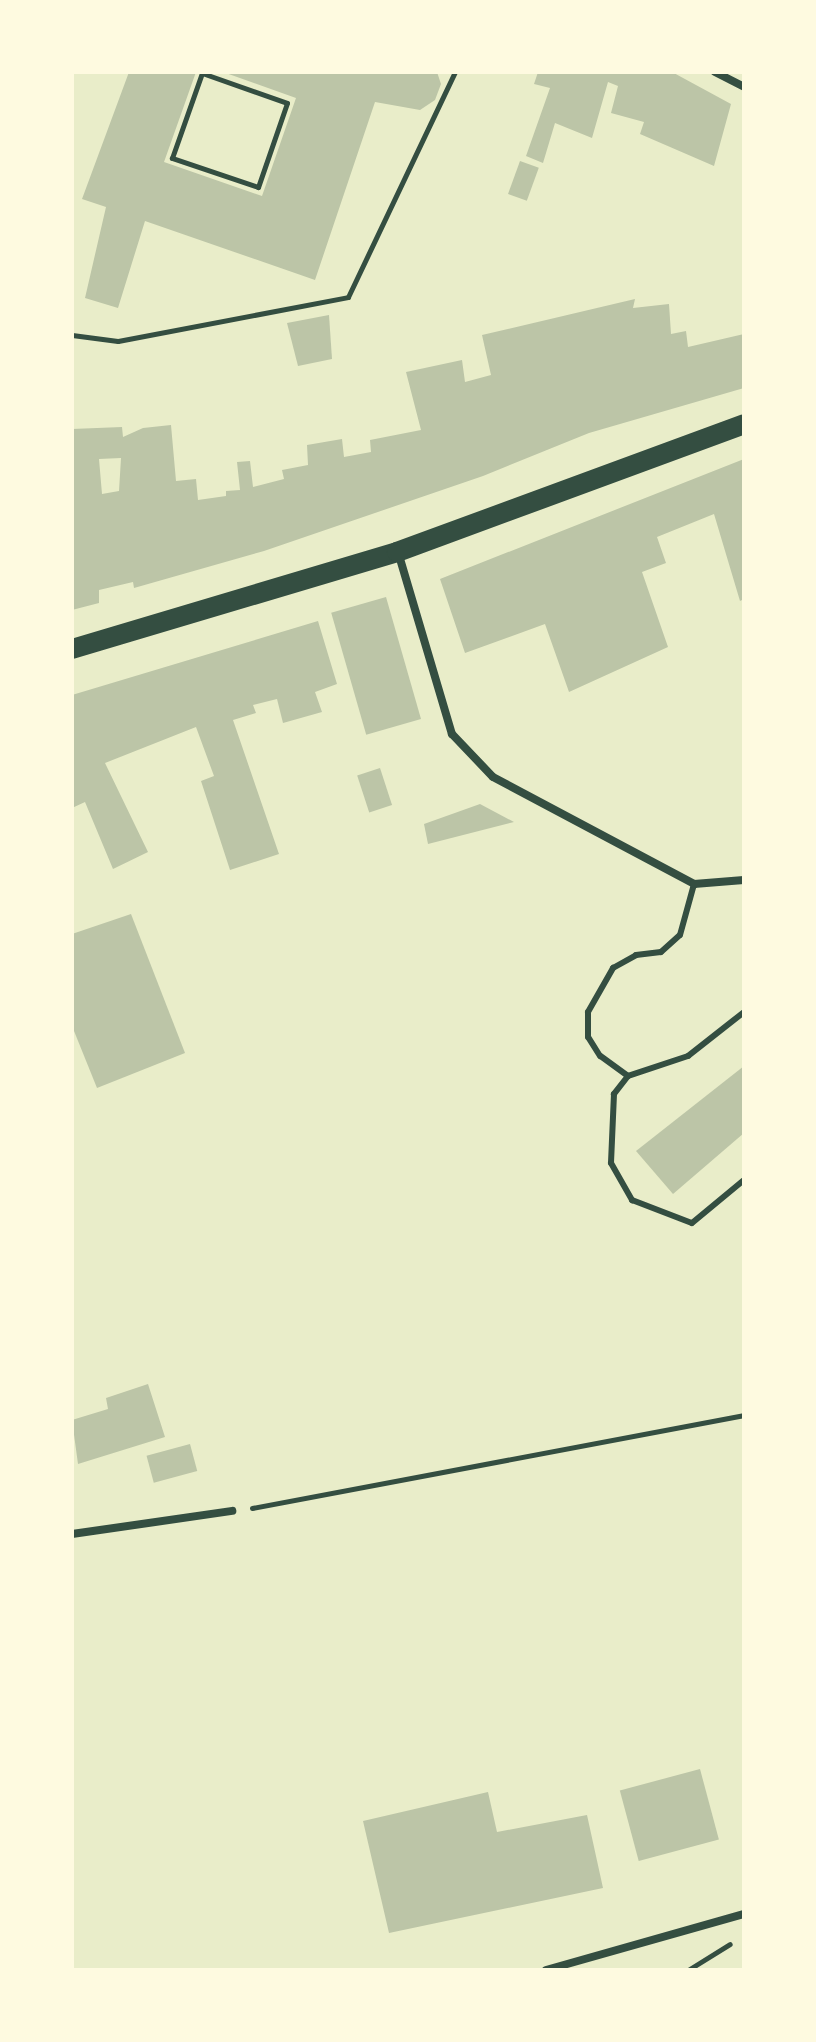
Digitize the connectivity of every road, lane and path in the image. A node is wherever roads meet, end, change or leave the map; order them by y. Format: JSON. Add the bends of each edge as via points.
{"nodes":[{"id":1,"x":455,"y":72,"type":"edge"},
{"id":2,"x":715,"y":72,"type":"edge"},
{"id":3,"x":744,"y":87,"type":"edge"},
{"id":4,"x":258,"y":187,"type":"joint"},
{"id":5,"x":72,"y":335,"type":"edge"},
{"id":6,"x":744,"y":424,"type":"edge"},
{"id":7,"x":397,"y":552,"type":"junction"},
{"id":8,"x":72,"y":649,"type":"edge"},
{"id":9,"x":744,"y":880,"type":"edge"},
{"id":10,"x":694,"y":884,"type":"junction"},
{"id":11,"x":744,"y":1012,"type":"edge"},
{"id":12,"x":628,"y":1076,"type":"junction"},
{"id":13,"x":744,"y":1180,"type":"edge"},
{"id":14,"x":744,"y":1415,"type":"edge"},
{"id":15,"x":232,"y":1511,"type":"joint"},
{"id":16,"x":72,"y":1534,"type":"edge"},
{"id":17,"x":744,"y":1914,"type":"edge"},
{"id":18,"x":546,"y":1970,"type":"edge"}],
"edges":[{"from":1,"to":5,"type":"path","via":[[348,297],[118,341]]},
{"from":2,"to":3,"type":"street"},
{"from":4,"to":4,"type":"path","via":[[172,158],[202,73],[287,103]]},
{"from":6,"to":7,"type":"main road"},
{"from":7,"to":8,"type":"main road"},
{"from":7,"to":10,"type":"street","via":[[452,734],[493,777]]},
{"from":9,"to":10,"type":"street"},
{"from":10,"to":12,"type":"lane","via":[[680,935],[661,952],[636,955],[613,968],[588,1012],[588,1037]]},
{"from":11,"to":12,"type":"lane","via":[[688,1056]]},
{"from":12,"to":13,"type":"lane","via":[[614,1094],[611,1163],[632,1200],[692,1223]]},
{"from":14,"to":15,"type":"path"},
{"from":15,"to":16,"type":"street"},
{"from":17,"to":18,"type":"street"}]}
